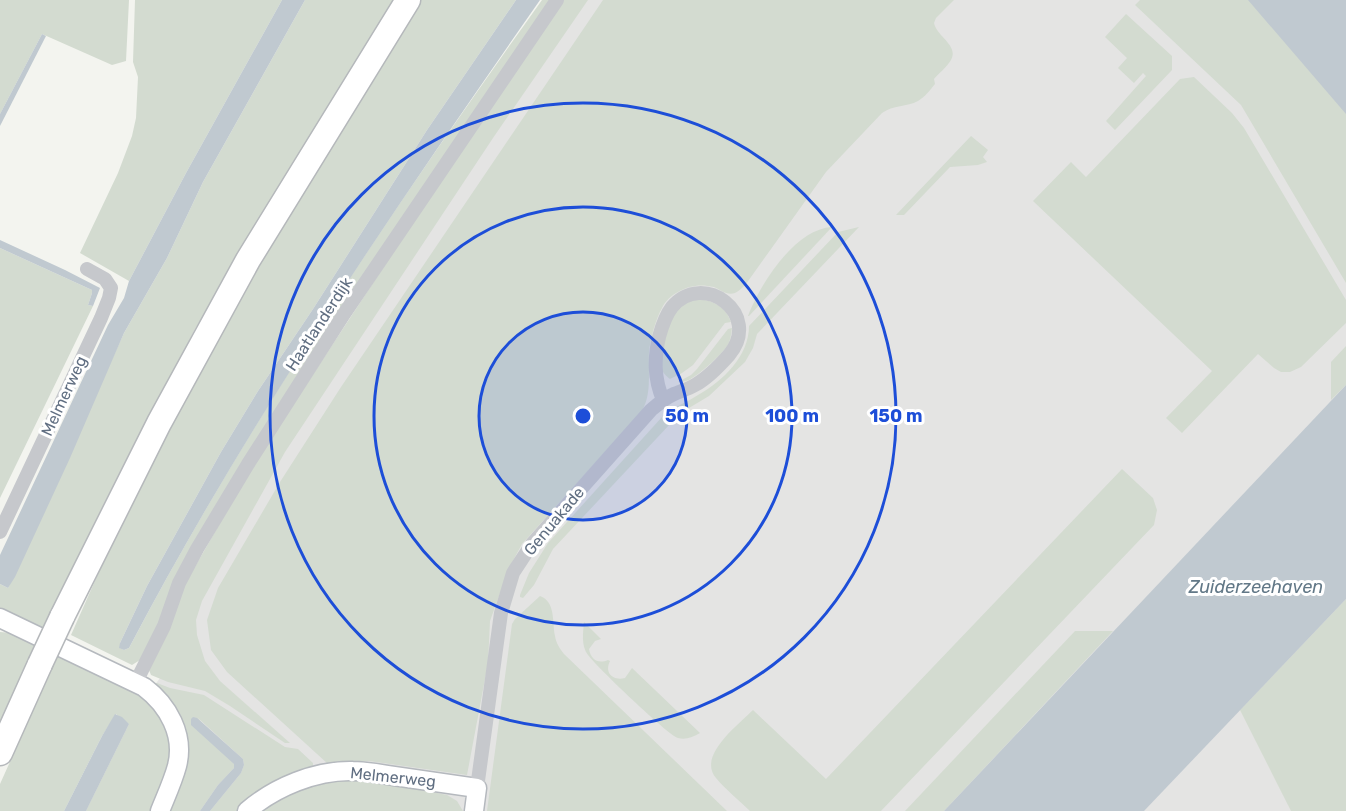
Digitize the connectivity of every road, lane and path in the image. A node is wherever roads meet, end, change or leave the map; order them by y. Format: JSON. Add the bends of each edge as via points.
{"nodes":[{"id":1,"x":408,"y":0,"type":"edge"},
{"id":2,"x":557,"y":0,"type":"edge"},
{"id":3,"x":87,"y":269,"type":"dead end"},
{"id":4,"x":663,"y":400,"type":"junction"},
{"id":5,"x":0,"y":532,"type":"edge"},
{"id":6,"x":0,"y":618,"type":"edge"},
{"id":7,"x":136,"y":682,"type":"junction"},
{"id":8,"x":0,"y":753,"type":"edge"},
{"id":9,"x":477,"y":788,"type":"junction"},
{"id":10,"x":160,"y":811,"type":"edge"},
{"id":11,"x":247,"y":811,"type":"edge"},
{"id":12,"x":474,"y":811,"type":"edge"}],
"edges":[{"from":1,"to":8,"type":"highway","bridge":true,"via":[[248,260],[159,423],[62,617]]},
{"from":2,"to":7,"type":"street","name":"Haatlanderdijk","via":[[344,314],[248,464],[179,583],[164,626]]},
{"from":3,"to":5,"type":"street","name":"Melmerweg","via":[[105,279],[111,288],[109,298]]},
{"from":4,"to":4,"type":"street","name":"Genuakade","via":[[700,382],[735,346],[737,316],[711,294],[689,294],[670,309],[664,320],[654,369]]},
{"from":4,"to":9,"type":"street","name":"Genuakade","via":[[532,544],[513,573],[501,613]]},
{"from":6,"to":7,"type":"street"},
{"from":7,"to":10,"type":"street","via":[[163,705],[178,741],[177,767]]},
{"from":9,"to":11,"type":"street","name":"Melmerweg","via":[[354,771],[327,773],[283,788]]},
{"from":9,"to":12,"type":"street","name":"Genuakade"}]}
